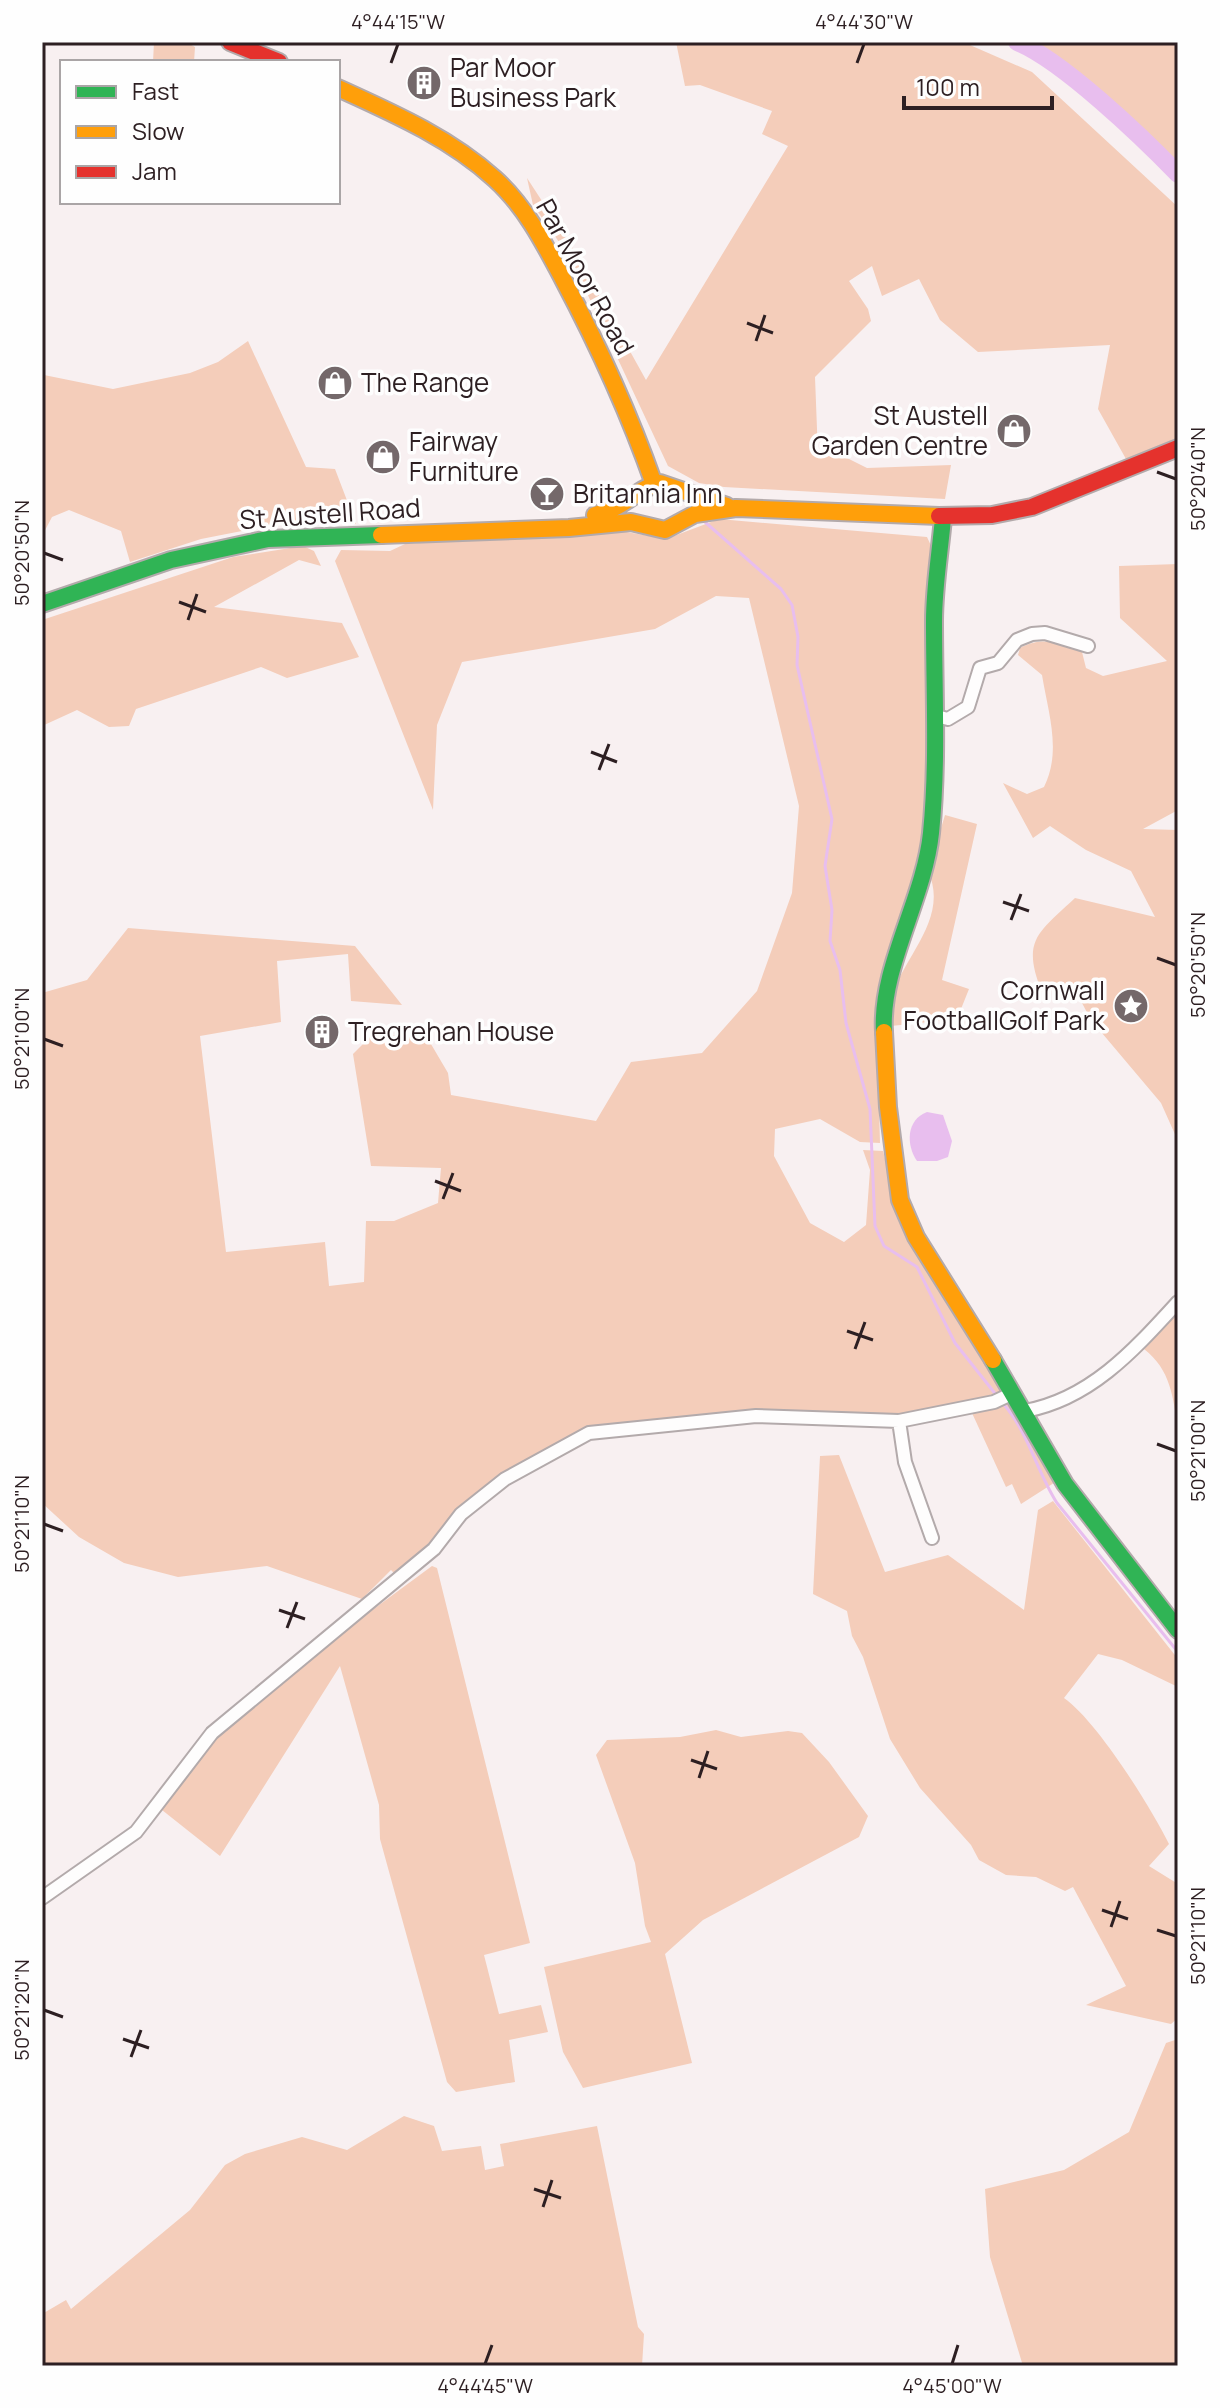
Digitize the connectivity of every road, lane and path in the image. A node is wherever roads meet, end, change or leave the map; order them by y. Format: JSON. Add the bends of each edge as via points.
{"nodes":[{"id":1,"x":230,"y":42,"type":"edge"},
{"id":2,"x":274,"y":60,"type":"edge"},
{"id":3,"x":340,"y":89,"type":"edge"},
{"id":4,"x":1178,"y":448,"type":"edge"},
{"id":5,"x":647,"y":489,"type":"junction"},
{"id":6,"x":679,"y":491,"type":"junction"},
{"id":7,"x":736,"y":508,"type":"junction"},
{"id":8,"x":943,"y":518,"type":"junction"},
{"id":9,"x":680,"y":521,"type":"junction"},
{"id":10,"x":649,"y":527,"type":"junction"},
{"id":11,"x":535,"y":528,"type":"junction"},
{"id":12,"x":42,"y":604,"type":"edge"},
{"id":13,"x":1088,"y":646,"type":"dead end"},
{"id":14,"x":936,"y":716,"type":"junction"},
{"id":15,"x":1178,"y":1302,"type":"edge"},
{"id":16,"x":1003,"y":1398,"type":"junction"},
{"id":17,"x":1025,"y":1411,"type":"junction"},
{"id":18,"x":899,"y":1421,"type":"junction"},
{"id":19,"x":932,"y":1538,"type":"dead end"},
{"id":20,"x":1178,"y":1630,"type":"edge"},
{"id":21,"x":42,"y":1898,"type":"edge"}],
"edges":[{"from":1,"to":2,"type":"main road"},
{"from":3,"to":5,"type":"main road","name":"Par Moor Road","via":[[461,151],[519,206],[604,357],[636,430]]},
{"from":4,"to":8,"type":"main road","via":[[1032,507]]},
{"from":5,"to":6,"type":"main road","via":[[671,485]]},
{"from":5,"to":10,"type":"main road","via":[[637,512]]},
{"from":5,"to":11,"type":"main road","via":[[617,510]]},
{"from":6,"to":7,"type":"main road"},
{"from":6,"to":9,"type":"main road","via":[[685,507]]},
{"from":7,"to":8,"type":"main road"},
{"from":7,"to":9,"type":"main road"},
{"from":8,"to":14,"type":"main road","via":[[934,617]]},
{"from":9,"to":10,"type":"main road","via":[[665,530]]},
{"from":10,"to":11,"type":"main road","via":[[631,522]]},
{"from":11,"to":12,"type":"main road","name":"St Austell Road","via":[[268,539],[171,560]]},
{"from":13,"to":14,"type":"street","via":[[1045,633],[1023,637],[998,663],[980,668],[968,707],[948,719]]},
{"from":14,"to":16,"type":"main road","via":[[931,836],[882,1005],[888,1107],[900,1200]]},
{"from":15,"to":17,"type":"street","via":[[1128,1358],[1059,1404]]},
{"from":16,"to":17,"type":"main road"},
{"from":16,"to":18,"type":"street"},
{"from":17,"to":20,"type":"main road","via":[[1065,1484]]},
{"from":18,"to":19,"type":"street","via":[[905,1462]]},
{"from":18,"to":21,"type":"street","via":[[756,1416],[589,1433],[505,1479],[461,1514],[434,1549],[212,1733],[136,1832]]}]}
